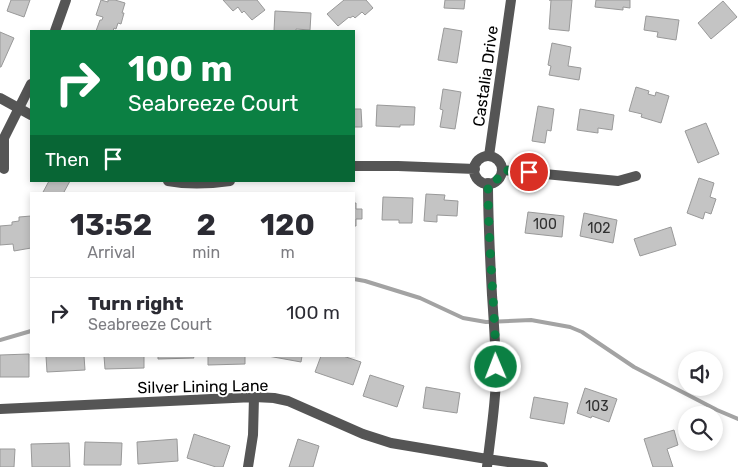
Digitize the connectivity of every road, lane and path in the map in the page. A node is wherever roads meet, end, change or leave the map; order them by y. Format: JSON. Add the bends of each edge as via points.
{"nodes":[{"id":1,"x":66,"y":0,"type":"edge"},
{"id":2,"x":511,"y":0,"type":"edge"},
{"id":3,"x":55,"y":30,"type":"edge"},
{"id":4,"x":30,"y":86,"type":"edge"},
{"id":5,"x":0,"y":98,"type":"edge"},
{"id":6,"x":18,"y":108,"type":"junction"},
{"id":7,"x":30,"y":114,"type":"edge"},
{"id":8,"x":489,"y":156,"type":"junction"},
{"id":9,"x":355,"y":166,"type":"edge"},
{"id":10,"x":4,"y":169,"type":"dead end"},
{"id":11,"x":475,"y":169,"type":"junction"},
{"id":12,"x":502,"y":170,"type":"junction"},
{"id":13,"x":636,"y":176,"type":"dead end"},
{"id":14,"x":175,"y":182,"type":"edge"},
{"id":15,"x":223,"y":182,"type":"edge"},
{"id":16,"x":488,"y":183,"type":"junction"},
{"id":17,"x":254,"y":397,"type":"junction"},
{"id":18,"x":0,"y":409,"type":"edge"},
{"id":19,"x":487,"y":463,"type":"edge"},
{"id":20,"x":248,"y":467,"type":"edge"},
{"id":21,"x":542,"y":467,"type":"edge"}],
"edges":[{"from":1,"to":3,"type":"street"},
{"from":2,"to":8,"type":"street","name":"Castalia Drive"},
{"from":4,"to":6,"type":"street"},
{"from":5,"to":6,"type":"street"},
{"from":6,"to":7,"type":"street"},
{"from":6,"to":10,"type":"street","via":[[4,138]]},
{"from":8,"to":11,"type":"street","via":[[478,161]]},
{"from":8,"to":12,"type":"street","via":[[497,159]]},
{"from":9,"to":11,"type":"street"},
{"from":11,"to":16,"type":"street","via":[[477,178]]},
{"from":12,"to":13,"type":"street","via":[[618,181]]},
{"from":12,"to":16,"type":"street","via":[[499,178]]},
{"from":14,"to":15,"type":"street"},
{"from":16,"to":19,"type":"street","via":[[496,381]]},
{"from":17,"to":18,"type":"street","name":"Silver Lining Lane"},
{"from":17,"to":19,"type":"street","name":"Silver Lining Lane","via":[[288,401],[391,443]]},
{"from":17,"to":20,"type":"street"},
{"from":19,"to":21,"type":"street","name":"Silver Lining Lane"}]}
